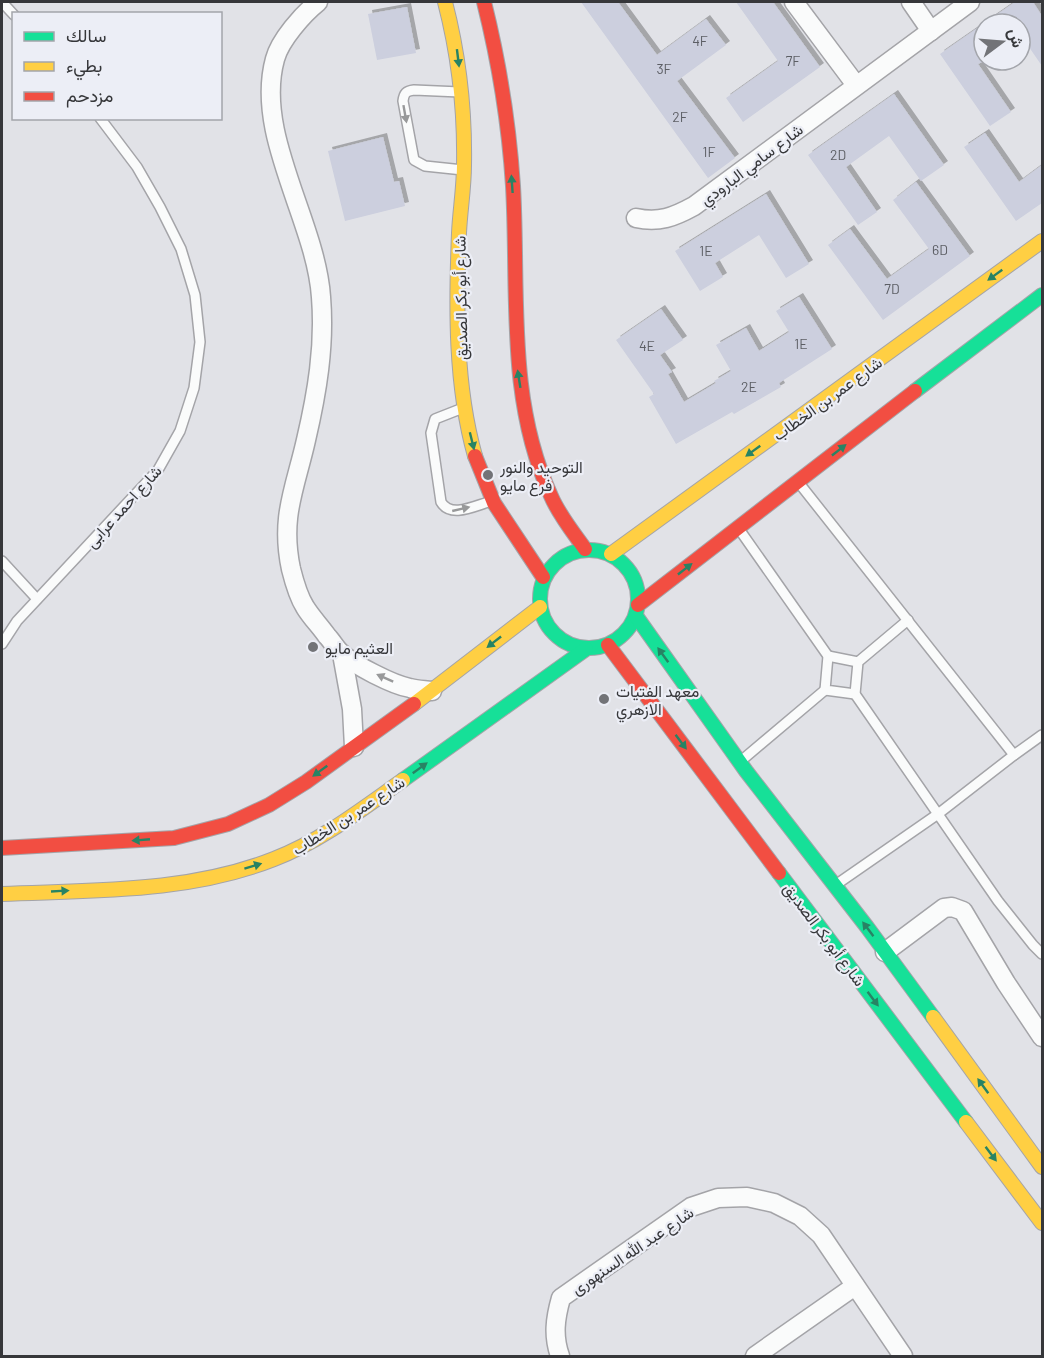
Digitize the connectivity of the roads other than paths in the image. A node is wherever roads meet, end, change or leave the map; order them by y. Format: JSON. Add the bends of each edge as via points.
{"nodes":[{"id":1,"x":318,"y":2,"type":"edge"},
{"id":2,"x":446,"y":2,"type":"edge"},
{"id":3,"x":484,"y":2,"type":"edge"},
{"id":4,"x":794,"y":2,"type":"edge"},
{"id":5,"x":910,"y":2,"type":"edge"},
{"id":6,"x":970,"y":2,"type":"edge"},
{"id":7,"x":931,"y":31,"type":"junction"},
{"id":8,"x":856,"y":85,"type":"junction"},
{"id":9,"x":462,"y":92,"type":"junction"},
{"id":10,"x":101,"y":120,"type":"edge"},
{"id":11,"x":464,"y":170,"type":"junction"},
{"id":12,"x":636,"y":218,"type":"dead end"},
{"id":13,"x":1042,"y":241,"type":"edge"},
{"id":14,"x":1042,"y":295,"type":"edge"},
{"id":15,"x":465,"y":407,"type":"junction"},
{"id":16,"x":798,"y":482,"type":"junction"},
{"id":17,"x":493,"y":501,"type":"junction"},
{"id":18,"x":739,"y":528,"type":"junction"},
{"id":19,"x":585,"y":549,"type":"junction"},
{"id":20,"x":611,"y":554,"type":"junction"},
{"id":21,"x":2,"y":561,"type":"edge"},
{"id":22,"x":543,"y":577,"type":"junction"},
{"id":23,"x":37,"y":599,"type":"junction"},
{"id":24,"x":540,"y":607,"type":"junction"},
{"id":25,"x":637,"y":611,"type":"junction"},
{"id":26,"x":908,"y":620,"type":"junction"},
{"id":27,"x":2,"y":644,"type":"edge"},
{"id":28,"x":608,"y":645,"type":"junction"},
{"id":29,"x":586,"y":649,"type":"junction"},
{"id":30,"x":342,"y":654,"type":"junction"},
{"id":31,"x":828,"y":656,"type":"junction"},
{"id":32,"x":858,"y":662,"type":"junction"},
{"id":33,"x":825,"y":690,"type":"junction"},
{"id":34,"x":432,"y":691,"type":"junction"},
{"id":35,"x":855,"y":694,"type":"junction"},
{"id":36,"x":1042,"y":735,"type":"edge"},
{"id":37,"x":354,"y":747,"type":"junction"},
{"id":38,"x":1014,"y":754,"type":"junction"},
{"id":39,"x":740,"y":762,"type":"junction"},
{"id":40,"x":938,"y":814,"type":"junction"},
{"id":41,"x":2,"y":848,"type":"edge"},
{"id":42,"x":835,"y":886,"type":"junction"},
{"id":43,"x":2,"y":894,"type":"edge"},
{"id":44,"x":885,"y":952,"type":"junction"},
{"id":45,"x":1042,"y":954,"type":"edge"},
{"id":46,"x":1042,"y":1037,"type":"edge"},
{"id":47,"x":1042,"y":1167,"type":"edge"},
{"id":48,"x":1042,"y":1223,"type":"edge"},
{"id":49,"x":855,"y":1286,"type":"junction"},
{"id":50,"x":560,"y":1356,"type":"edge"},
{"id":51,"x":755,"y":1356,"type":"edge"},
{"id":52,"x":903,"y":1356,"type":"edge"}],
"edges":[{"from":1,"to":30,"type":"street","via":[[290,32],[275,57],[272,82],[271,110],[279,146],[321,295],[317,390],[292,492],[286,546],[293,580],[304,606]]},
{"from":2,"to":9,"type":"street","name":"شارع أبو بكر الصديق","one_way":true,"via":[[458,50]]},
{"from":19,"to":3,"type":"street","one_way":true,"via":[[554,502],[535,457],[526,417],[518,370],[513,186],[506,107]]},
{"from":4,"to":8,"type":"street"},
{"from":5,"to":7,"type":"street"},
{"from":6,"to":7,"type":"street","name":"شارع سامي البارودي"},
{"from":7,"to":8,"type":"street","name":"شارع سامي البارودي"},
{"from":8,"to":12,"type":"street","name":"شارع سامي البارودي","via":[[694,206],[663,220]]},
{"from":9,"to":11,"type":"street","name":"شارع أبو بكر الصديق"},
{"from":9,"to":11,"type":"lane","one_way":true,"via":[[414,90],[408,91],[403,101],[414,160],[426,166]]},
{"from":10,"to":23,"type":"lane","name":"شارع احمد عرابى","via":[[136,167],[181,249],[195,295],[200,342],[194,388],[180,431],[158,470]]},
{"from":11,"to":15,"type":"street","name":"شارع أبو بكر الصديق","via":[[458,287]]},
{"from":13,"to":20,"type":"street","name":"شارع عمر بن الخطاب","one_way":true},
{"from":16,"to":14,"type":"street","one_way":true},
{"from":15,"to":17,"type":"street","name":"شارع أبو بكر الصديق","one_way":true,"via":[[481,475]]},
{"from":15,"to":17,"type":"lane","one_way":true,"via":[[435,419],[432,425],[441,502],[453,512]]},
{"from":16,"to":18,"type":"street"},
{"from":16,"to":26,"type":"lane"},
{"from":17,"to":22,"type":"street","name":"شارع أبو بكر الصديق"},
{"from":25,"to":18,"type":"street","one_way":true},
{"from":18,"to":31,"type":"lane"},
{"from":19,"to":20,"type":"street"},
{"from":19,"to":22,"type":"street","via":[[557,561]]},
{"from":20,"to":25,"type":"street","via":[[631,572],[638,588]]},
{"from":21,"to":23,"type":"lane"},
{"from":22,"to":24,"type":"street"},
{"from":23,"to":27,"type":"lane","name":"شارع احمد عرابى"},
{"from":24,"to":29,"type":"street","via":[[551,631],[563,641]]},
{"from":24,"to":34,"type":"street","one_way":true},
{"from":25,"to":28,"type":"street","via":[[629,629]]},
{"from":39,"to":25,"type":"street","one_way":true},
{"from":26,"to":32,"type":"lane"},
{"from":26,"to":38,"type":"lane"},
{"from":28,"to":29,"type":"street"},
{"from":28,"to":48,"type":"street","name":"شارع أبو بكر الصديق","one_way":true},
{"from":43,"to":29,"type":"street","name":"شارع عمر بن الخطاب","one_way":true,"via":[[177,883],[282,857],[319,837]]},
{"from":34,"to":30,"type":"street","one_way":true,"via":[[408,688]]},
{"from":30,"to":37,"type":"street"},
{"from":31,"to":32,"type":"lane"},
{"from":31,"to":33,"type":"lane"},
{"from":32,"to":35,"type":"lane"},
{"from":33,"to":35,"type":"lane"},
{"from":33,"to":39,"type":"lane"},
{"from":34,"to":37,"type":"street"},
{"from":35,"to":40,"type":"lane"},
{"from":36,"to":38,"type":"lane"},
{"from":37,"to":41,"type":"street","one_way":true,"via":[[279,799],[228,824],[174,837]]},
{"from":38,"to":40,"type":"lane"},
{"from":39,"to":42,"type":"street"},
{"from":40,"to":42,"type":"lane"},
{"from":40,"to":45,"type":"lane","via":[[1018,928]]},
{"from":44,"to":42,"type":"street","one_way":true},
{"from":44,"to":46,"type":"street","via":[[944,908],[963,911]]},
{"from":47,"to":44,"type":"street","one_way":true},
{"from":49,"to":50,"type":"street","name":"شارع عبد الله السنهورى","via":[[821,1235],[800,1216],[774,1203],[747,1197],[718,1198],[691,1207],[561,1298],[554,1330]]},
{"from":49,"to":51,"type":"street"},
{"from":49,"to":52,"type":"street","name":"شارع عبد الله السنهورى"}]}
